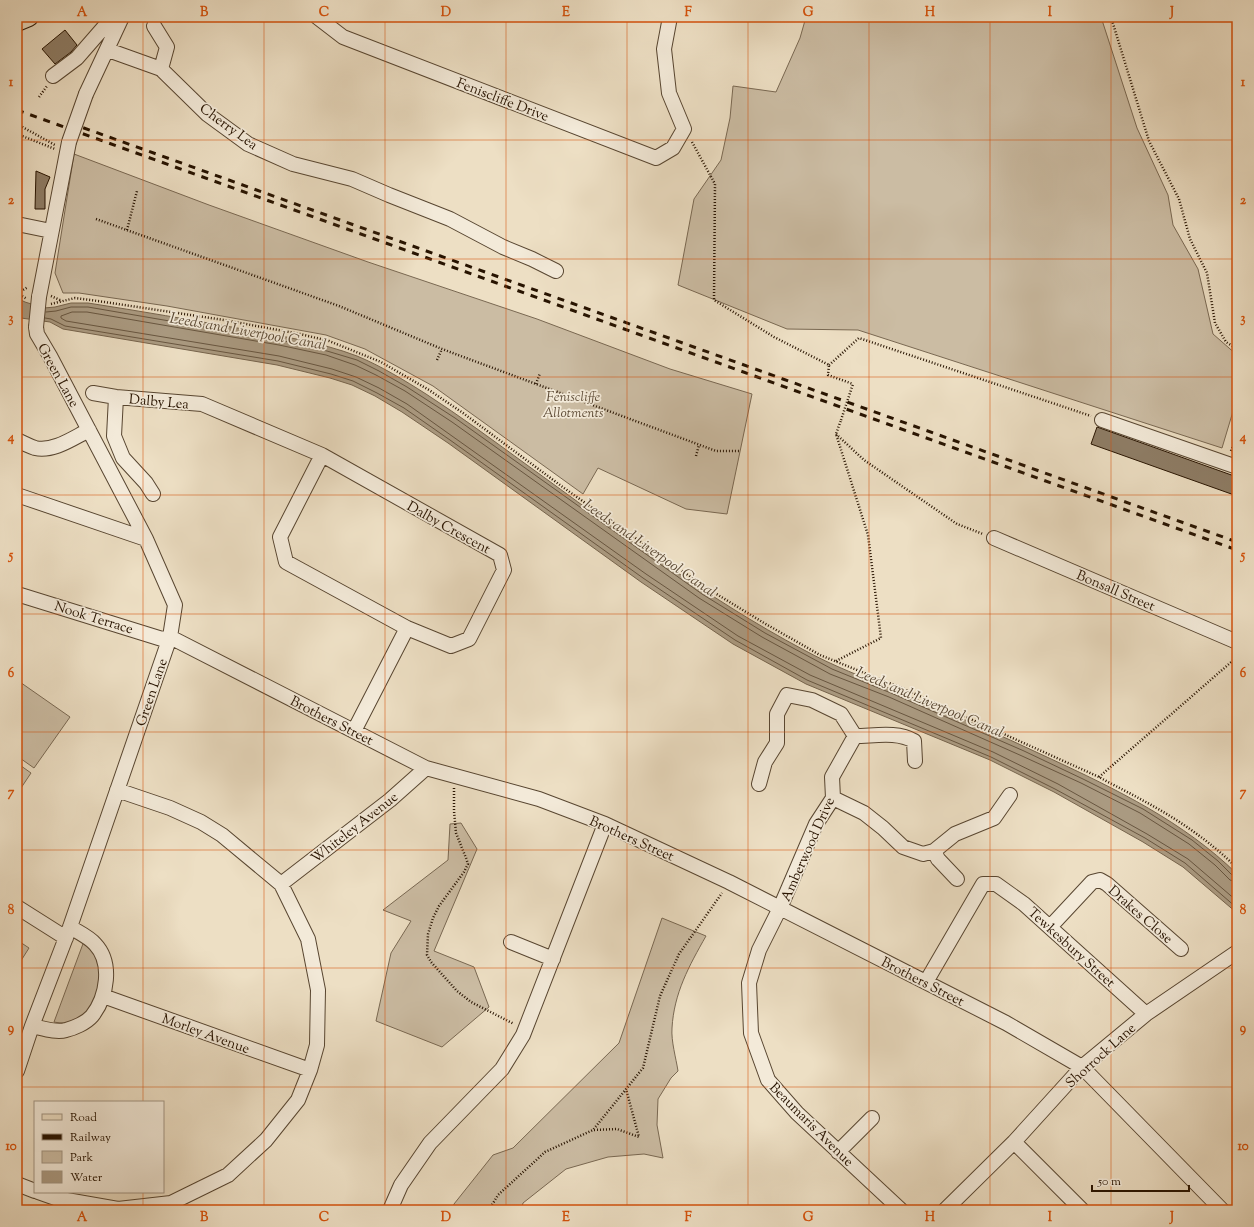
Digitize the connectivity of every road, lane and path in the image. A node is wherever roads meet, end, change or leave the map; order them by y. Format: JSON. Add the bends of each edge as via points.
{"nodes":[{"id":1,"x":118,"y":17,"type":"edge"},
{"id":2,"x":122,"y":17,"type":"edge"},
{"id":3,"x":317,"y":17,"type":"edge"},
{"id":4,"x":670,"y":17,"type":"edge"},
{"id":5,"x":1111,"y":17,"type":"edge"},
{"id":6,"x":154,"y":26,"type":"dead end"},
{"id":7,"x":108,"y":50,"type":"junction"},
{"id":8,"x":161,"y":69,"type":"junction"},
{"id":9,"x":53,"y":76,"type":"dead end"},
{"id":10,"x":17,"y":124,"type":"edge"},
{"id":11,"x":684,"y":129,"type":"junction"},
{"id":12,"x":17,"y":134,"type":"edge"},
{"id":13,"x":67,"y":149,"type":"junction"},
{"id":14,"x":137,"y":191,"type":"dead end"},
{"id":15,"x":96,"y":219,"type":"dead end"},
{"id":16,"x":17,"y":224,"type":"edge"},
{"id":17,"x":127,"y":230,"type":"junction"},
{"id":18,"x":51,"y":231,"type":"junction"},
{"id":19,"x":556,"y":271,"type":"dead end"},
{"id":20,"x":25,"y":290,"type":"dead end"},
{"id":21,"x":18,"y":293,"type":"edge"},
{"id":22,"x":53,"y":297,"type":"dead end"},
{"id":23,"x":62,"y":300,"type":"junction"},
{"id":24,"x":38,"y":301,"type":"junction"},
{"id":25,"x":442,"y":349,"type":"junction"},
{"id":26,"x":1237,"y":349,"type":"edge"},
{"id":27,"x":437,"y":360,"type":"dead end"},
{"id":28,"x":828,"y":365,"type":"junction"},
{"id":29,"x":540,"y":373,"type":"dead end"},
{"id":30,"x":536,"y":384,"type":"junction"},
{"id":31,"x":93,"y":393,"type":"dead end"},
{"id":32,"x":116,"y":397,"type":"junction"},
{"id":33,"x":202,"y":404,"type":"joint"},
{"id":34,"x":1102,"y":420,"type":"joint"},
{"id":35,"x":89,"y":430,"type":"junction"},
{"id":36,"x":836,"y":434,"type":"junction"},
{"id":37,"x":1237,"y":435,"type":"edge"},
{"id":38,"x":17,"y":440,"type":"edge"},
{"id":39,"x":699,"y":445,"type":"junction"},
{"id":40,"x":740,"y":452,"type":"dead end"},
{"id":41,"x":322,"y":455,"type":"junction"},
{"id":42,"x":696,"y":456,"type":"dead end"},
{"id":43,"x":1232,"y":465,"type":"edge"},
{"id":44,"x":153,"y":494,"type":"dead end"},
{"id":45,"x":17,"y":495,"type":"edge"},
{"id":46,"x":994,"y":538,"type":"joint"},
{"id":47,"x":146,"y":539,"type":"junction"},
{"id":48,"x":17,"y":594,"type":"edge"},
{"id":49,"x":407,"y":628,"type":"junction"},
{"id":50,"x":170,"y":637,"type":"junction"},
{"id":51,"x":1237,"y":642,"type":"edge"},
{"id":52,"x":1237,"y":657,"type":"edge"},
{"id":53,"x":835,"y":662,"type":"junction"},
{"id":54,"x":354,"y":731,"type":"junction"},
{"id":55,"x":855,"y":736,"type":"junction"},
{"id":56,"x":915,"y":761,"type":"dead end"},
{"id":57,"x":426,"y":768,"type":"junction"},
{"id":58,"x":455,"y":776,"type":"junction"},
{"id":59,"x":1099,"y":777,"type":"junction"},
{"id":60,"x":759,"y":784,"type":"dead end"},
{"id":61,"x":117,"y":790,"type":"junction"},
{"id":62,"x":1010,"y":795,"type":"dead end"},
{"id":63,"x":833,"y":798,"type":"junction"},
{"id":64,"x":604,"y":824,"type":"junction"},
{"id":65,"x":934,"y":851,"type":"junction"},
{"id":66,"x":1237,"y":868,"type":"edge"},
{"id":67,"x":957,"y":879,"type":"dead end"},
{"id":68,"x":729,"y":882,"type":"junction"},
{"id":69,"x":281,"y":884,"type":"junction"},
{"id":70,"x":17,"y":907,"type":"edge"},
{"id":71,"x":780,"y":908,"type":"junction"},
{"id":72,"x":1050,"y":927,"type":"junction"},
{"id":73,"x":68,"y":932,"type":"junction"},
{"id":74,"x":511,"y":942,"type":"dead end"},
{"id":75,"x":1181,"y":949,"type":"dead end"},
{"id":76,"x":1237,"y":952,"type":"edge"},
{"id":77,"x":553,"y":959,"type":"junction"},
{"id":78,"x":926,"y":982,"type":"junction"},
{"id":79,"x":102,"y":996,"type":"junction"},
{"id":80,"x":1146,"y":1014,"type":"junction"},
{"id":81,"x":32,"y":1026,"type":"junction"},
{"id":82,"x":525,"y":1030,"type":"junction"},
{"id":83,"x":22,"y":1043,"type":"edge"},
{"id":84,"x":1082,"y":1067,"type":"junction"},
{"id":85,"x":310,"y":1070,"type":"junction"},
{"id":86,"x":17,"y":1071,"type":"edge"},
{"id":87,"x":626,"y":1089,"type":"junction"},
{"id":88,"x":872,"y":1118,"type":"dead end"},
{"id":89,"x":594,"y":1130,"type":"junction"},
{"id":90,"x":1014,"y":1142,"type":"junction"},
{"id":91,"x":838,"y":1152,"type":"junction"},
{"id":92,"x":17,"y":1184,"type":"edge"},
{"id":93,"x":34,"y":1191,"type":"edge"},
{"id":94,"x":41,"y":1193,"type":"edge"},
{"id":95,"x":172,"y":1206,"type":"edge"},
{"id":96,"x":390,"y":1210,"type":"edge"},
{"id":97,"x":489,"y":1210,"type":"edge"},
{"id":98,"x":901,"y":1210,"type":"edge"},
{"id":99,"x":945,"y":1210,"type":"edge"},
{"id":100,"x":1082,"y":1210,"type":"edge"},
{"id":101,"x":1222,"y":1210,"type":"edge"}],
"edges":[{"from":1,"to":9,"type":"street","via":[[111,19],[77,58]]},
{"from":2,"to":7,"type":"street"},
{"from":3,"to":11,"type":"street","name":"Feniscliffe Drive","via":[[343,37],[656,158],[673,148]]},
{"from":4,"to":11,"type":"street","via":[[664,48],[669,93]]},
{"from":5,"to":26,"type":"path","via":[[1150,142],[1179,199],[1190,239],[1207,273],[1215,323],[1226,342]]},
{"from":6,"to":8,"type":"street","via":[[167,47]]},
{"from":7,"to":8,"type":"street","name":"Cherry Lea"},
{"from":7,"to":13,"type":"street","bridge":true,"via":[[86,94]]},
{"from":8,"to":19,"type":"street","name":"Cherry Lea","via":[[207,114],[248,144],[293,164],[352,179],[450,219]]},
{"from":10,"to":13,"type":"path"},
{"from":11,"to":28,"type":"path","via":[[715,184],[714,300],[774,337]]},
{"from":12,"to":13,"type":"path"},
{"from":13,"to":18,"type":"street"},
{"from":14,"to":17,"type":"path"},
{"from":15,"to":17,"type":"path"},
{"from":16,"to":18,"type":"street"},
{"from":17,"to":25,"type":"path","via":[[339,306]]},
{"from":18,"to":24,"type":"street"},
{"from":20,"to":21,"type":"path"},
{"from":21,"to":24,"type":"path"},
{"from":22,"to":23,"type":"path"},
{"from":23,"to":24,"type":"path"},
{"from":23,"to":53,"type":"path","via":[[75,298],[224,320],[329,341],[366,355],[429,390],[463,413],[564,488],[705,586],[764,623]]},
{"from":24,"to":35,"type":"street","name":"Green Lane","bridge":true,"via":[[37,334]]},
{"from":25,"to":27,"type":"path"},
{"from":25,"to":30,"type":"path"},
{"from":28,"to":34,"type":"path","via":[[859,338]]},
{"from":28,"to":36,"type":"path","bridge":true,"via":[[828,375],[853,384]]},
{"from":29,"to":30,"type":"path"},
{"from":30,"to":39,"type":"path"},
{"from":31,"to":32,"type":"street","name":"Dalby Lea"},
{"from":32,"to":33,"type":"street","name":"Dalby Lea"},
{"from":32,"to":44,"type":"street","name":"Dalby Lea","via":[[114,436],[123,458],[146,482]]},
{"from":33,"to":41,"type":"street","name":"Dalby Crescent"},
{"from":34,"to":43,"type":"street"},
{"from":35,"to":38,"type":"street","via":[[50,447],[36,448]]},
{"from":35,"to":47,"type":"street","name":"Green Lane"},
{"from":36,"to":46,"type":"path","via":[[864,460],[957,524]]},
{"from":36,"to":53,"type":"path","via":[[868,535],[881,638]]},
{"from":37,"to":43,"type":"path"},
{"from":39,"to":40,"type":"path","via":[[716,451]]},
{"from":39,"to":42,"type":"path"},
{"from":41,"to":49,"type":"street","name":"Dalby Crescent","via":[[280,537],[286,562]]},
{"from":41,"to":49,"type":"street","name":"Dalby Crescent","via":[[500,555],[504,570],[469,639],[451,646]]},
{"from":45,"to":47,"type":"street"},
{"from":46,"to":51,"type":"street","name":"Bonsall Street"},
{"from":47,"to":50,"type":"street","name":"Green Lane","via":[[175,605]]},
{"from":48,"to":50,"type":"street","name":"Nook Terrace","via":[[162,639]]},
{"from":49,"to":54,"type":"street"},
{"from":50,"to":54,"type":"street","name":"Brothers Street"},
{"from":50,"to":61,"type":"street","name":"Green Lane"},
{"from":52,"to":59,"type":"path"},
{"from":53,"to":59,"type":"path","via":[[904,689]]},
{"from":54,"to":57,"type":"street","name":"Brothers Street"},
{"from":55,"to":56,"type":"street","via":[[898,735],[908,738],[914,741]]},
{"from":55,"to":60,"type":"street","via":[[841,714],[812,700],[787,695],[777,714],[777,743],[765,762]]},
{"from":55,"to":63,"type":"street","name":"Amberwood Drive","via":[[832,777]]},
{"from":57,"to":58,"type":"street","name":"Brothers Street"},
{"from":57,"to":69,"type":"street","name":"Whiteley Avenue","via":[[390,800]]},
{"from":58,"to":64,"type":"street","name":"Brothers Street","via":[[539,799]]},
{"from":58,"to":82,"type":"path","via":[[456,834],[468,864],[433,918],[428,934],[427,955],[457,990],[471,1002]]},
{"from":59,"to":66,"type":"path","via":[[1183,824]]},
{"from":61,"to":69,"type":"street","via":[[170,808],[201,822],[222,835]]},
{"from":61,"to":73,"type":"street","name":"Green Lane"},
{"from":62,"to":65,"type":"street","via":[[994,818],[954,834]]},
{"from":63,"to":65,"type":"street","via":[[864,813],[903,847],[923,854]]},
{"from":63,"to":71,"type":"street","name":"Amberwood Drive","via":[[816,824]]},
{"from":64,"to":68,"type":"street","name":"Brothers Street"},
{"from":64,"to":77,"type":"street"},
{"from":65,"to":67,"type":"street"},
{"from":68,"to":71,"type":"street","name":"Brothers Street"},
{"from":68,"to":87,"type":"path","via":[[679,954],[660,996],[643,1068]]},
{"from":69,"to":85,"type":"street","via":[[308,939],[318,990],[318,1045]]},
{"from":70,"to":73,"type":"street"},
{"from":71,"to":78,"type":"street","name":"Brothers Street"},
{"from":71,"to":91,"type":"street","name":"Beaumaris Avenue","via":[[759,950],[750,983],[751,1033],[768,1080],[796,1113]]},
{"from":72,"to":75,"type":"street","name":"Drakes Close","via":[[1092,882],[1100,880]]},
{"from":72,"to":78,"type":"street","name":"Tewkesbury Street","via":[[996,884],[984,884]]},
{"from":72,"to":80,"type":"street","name":"Tewkesbury Street"},
{"from":73,"to":79,"type":"street","via":[[96,945],[102,956],[107,968]]},
{"from":73,"to":81,"type":"street","name":"Green Lane"},
{"from":74,"to":77,"type":"street"},
{"from":76,"to":80,"type":"street","name":"Shorrock Lane"},
{"from":77,"to":82,"type":"street"},
{"from":78,"to":84,"type":"street","name":"Brothers Street","via":[[1006,1023]]},
{"from":79,"to":81,"type":"street","via":[[92,1016],[76,1027],[64,1031]]},
{"from":79,"to":85,"type":"street","name":"Morley Avenue"},
{"from":80,"to":84,"type":"street","name":"Shorrock Lane"},
{"from":81,"to":83,"type":"street","name":"Green Lane"},
{"from":82,"to":96,"type":"street","via":[[502,1069],[430,1143],[401,1185]]},
{"from":83,"to":86,"type":"street","name":"Green Lane"},
{"from":84,"to":90,"type":"street","name":"Shorrock Lane"},
{"from":84,"to":101,"type":"street","name":"Brothers Street"},
{"from":85,"to":95,"type":"street","via":[[298,1100],[266,1140],[228,1176]]},
{"from":87,"to":89,"type":"path"},
{"from":87,"to":89,"type":"path","via":[[640,1137],[617,1129]]},
{"from":88,"to":91,"type":"street"},
{"from":89,"to":97,"type":"path","via":[[545,1152],[498,1195]]},
{"from":90,"to":99,"type":"street","name":"Shorrock Lane"},
{"from":90,"to":100,"type":"street"},
{"from":91,"to":98,"type":"street","name":"Beaumaris Avenue"},
{"from":92,"to":93,"type":"street"},
{"from":94,"to":95,"type":"street","via":[[55,1198],[118,1209]]}]}
